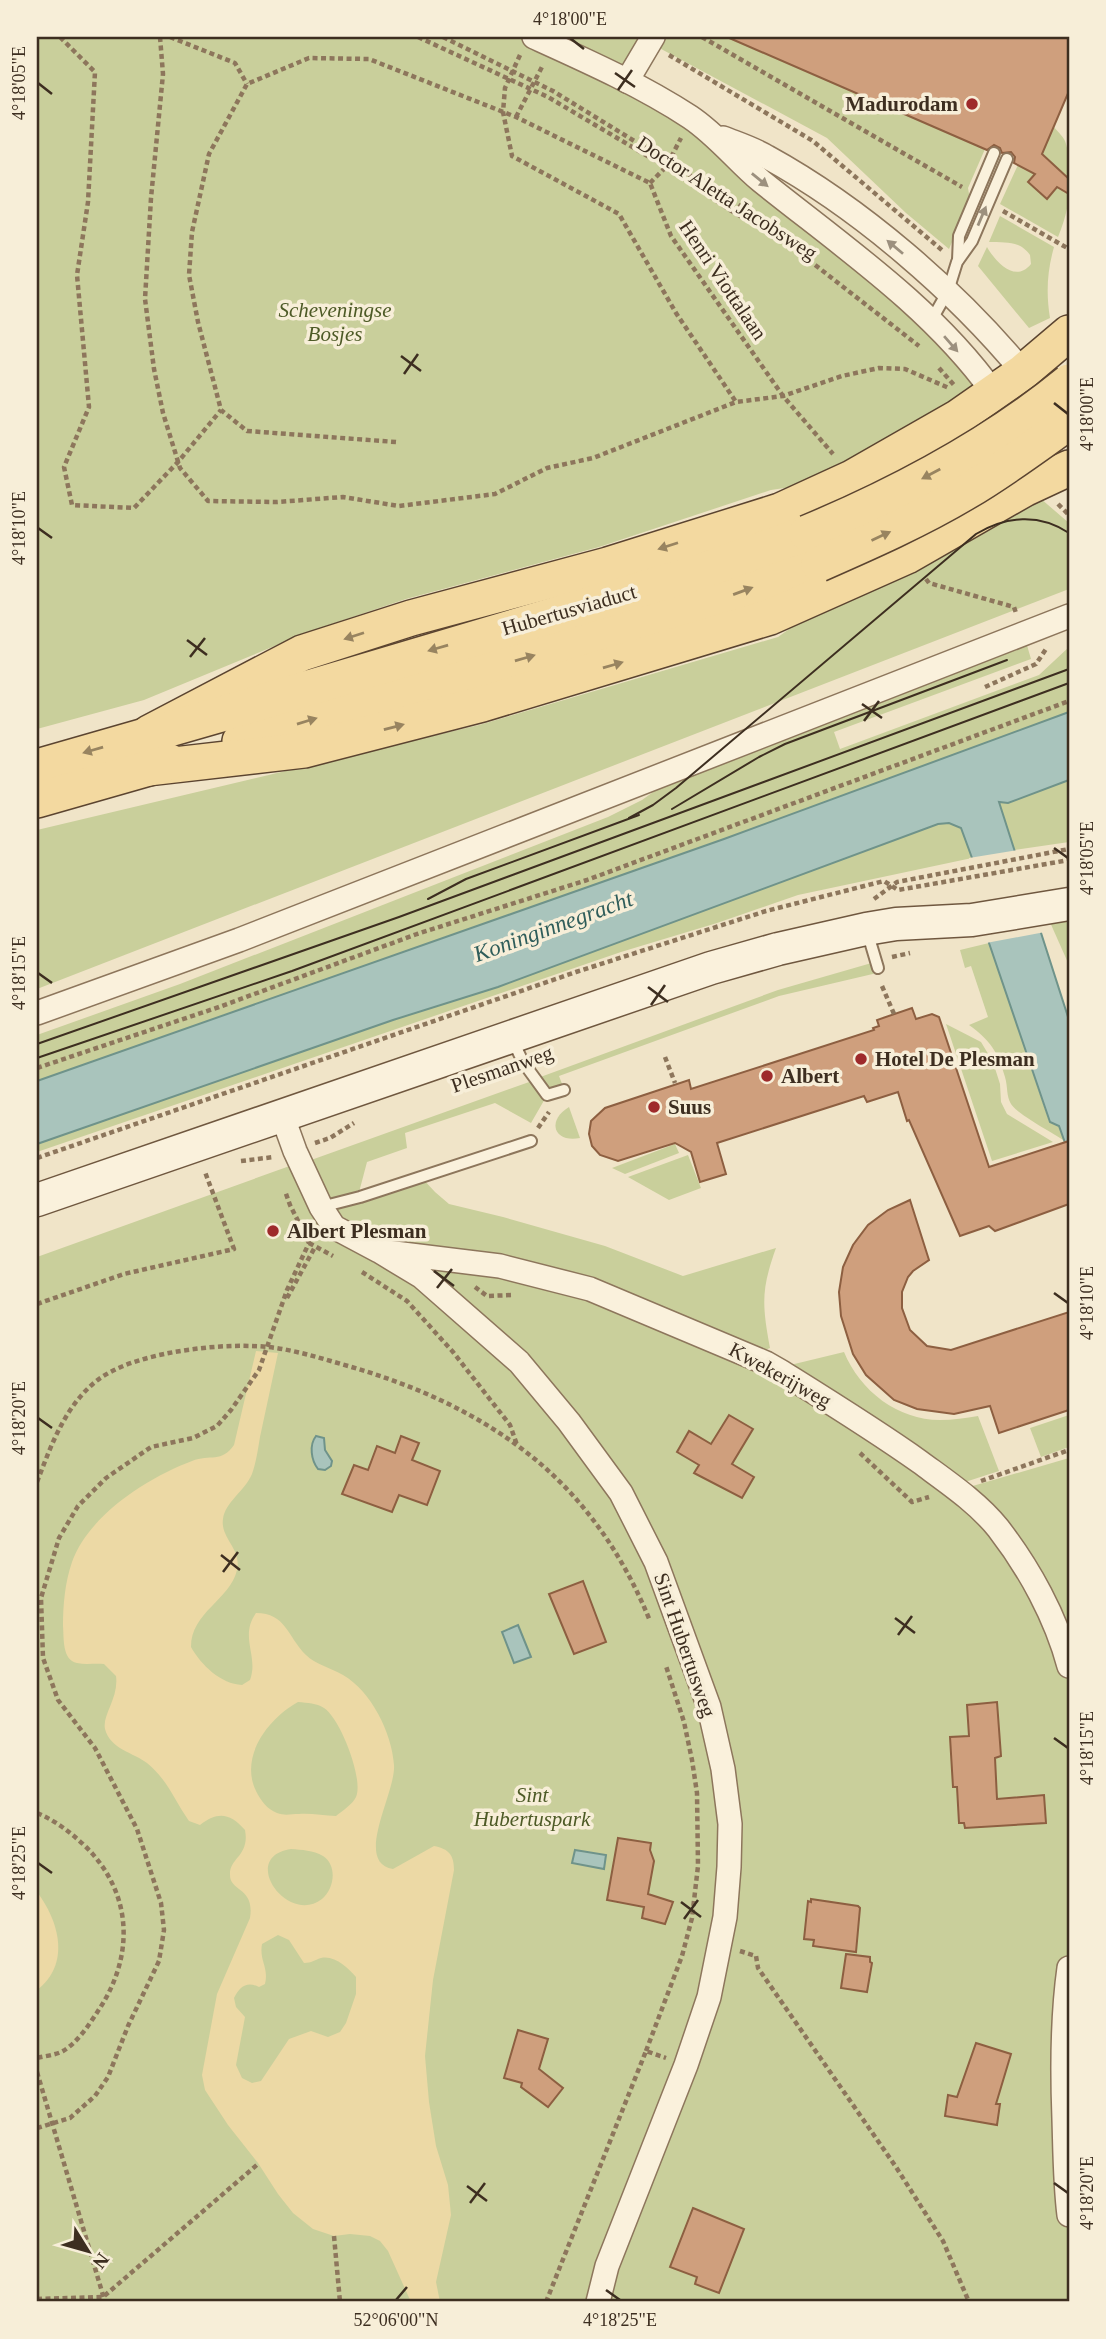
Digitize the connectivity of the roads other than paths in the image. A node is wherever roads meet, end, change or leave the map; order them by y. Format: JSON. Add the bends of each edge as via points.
{"nodes":[{"id":1,"x":651,"y":40,"type":"edge"},
{"id":2,"x":537,"y":44,"type":"edge"},
{"id":3,"x":627,"y":81,"type":"junction"},
{"id":4,"x":711,"y":133,"type":"junction"},
{"id":5,"x":994,"y":153,"type":"dead end"},
{"id":6,"x":1007,"y":159,"type":"dead end"},
{"id":7,"x":957,"y":262,"type":"junction"},
{"id":8,"x":947,"y":291,"type":"junction"},
{"id":9,"x":931,"y":321,"type":"junction"},
{"id":10,"x":1069,"y":332,"type":"edge"},
{"id":11,"x":1023,"y":372,"type":"junction"},
{"id":12,"x":1069,"y":382,"type":"edge"},
{"id":13,"x":993,"y":392,"type":"junction"},
{"id":14,"x":960,"y":412,"type":"junction"},
{"id":15,"x":1069,"y":422,"type":"edge"},
{"id":16,"x":1069,"y":428,"type":"edge"},
{"id":17,"x":1068,"y":471,"type":"edge"},
{"id":18,"x":1007,"y":498,"type":"junction"},
{"id":19,"x":813,"y":548,"type":"junction"},
{"id":20,"x":1069,"y":616,"type":"edge"},
{"id":21,"x":149,"y":733,"type":"junction"},
{"id":22,"x":37,"y":767,"type":"edge"},
{"id":23,"x":148,"y":768,"type":"junction"},
{"id":24,"x":37,"y":800,"type":"edge"},
{"id":25,"x":1052,"y":889,"type":"edge"},
{"id":26,"x":881,"y":926,"type":"junction"},
{"id":27,"x":878,"y":968,"type":"dead end"},
{"id":28,"x":37,"y":1013,"type":"edge"},
{"id":29,"x":510,"y":1037,"type":"junction"},
{"id":30,"x":559,"y":1092,"type":"road end"},
{"id":31,"x":282,"y":1115,"type":"junction"},
{"id":32,"x":531,"y":1141,"type":"road end"},
{"id":33,"x":37,"y":1200,"type":"edge"},
{"id":34,"x":321,"y":1207,"type":"junction"},
{"id":35,"x":379,"y":1251,"type":"junction"},
{"id":36,"x":1069,"y":1666,"type":"edge"},
{"id":37,"x":1069,"y":1968,"type":"edge"},
{"id":38,"x":1069,"y":2216,"type":"edge"},
{"id":39,"x":598,"y":2302,"type":"edge"}],
"edges":[{"from":1,"to":3,"type":"street"},
{"from":2,"to":3,"type":"street","name":"Doctor Aletta Jacobsweg"},
{"from":3,"to":4,"type":"street","name":"Doctor Aletta Jacobsweg"},
{"from":8,"to":4,"type":"street","name":"Doctor Aletta Jacobsweg","one_way":true,"via":[[828,193],[765,155]]},
{"from":4,"to":9,"type":"street","name":"Doctor Aletta Jacobsweg","one_way":true,"via":[[750,172]]},
{"from":5,"to":7,"type":"lane","via":[[959,236]]},
{"from":7,"to":6,"type":"lane","one_way":true,"via":[[972,241]]},
{"from":7,"to":8,"type":"lane"},
{"from":8,"to":9,"type":"lane"},
{"from":8,"to":11,"type":"street","name":"Doctor Aletta Jacobsweg"},
{"from":9,"to":13,"type":"street","name":"Doctor Aletta Jacobsweg","one_way":true},
{"from":10,"to":11,"type":"main road"},
{"from":11,"to":13,"type":"main road"},
{"from":11,"to":16,"type":"main road","name":"Doctor Aletta Jacobsweg"},
{"from":12,"to":19,"type":"main road","name":"Hubertusviaduct","one_way":true,"bridge":true,"via":[[948,465],[862,510]]},
{"from":13,"to":14,"type":"main road"},
{"from":13,"to":17,"type":"main road","name":"Doctor Aletta Jacobsweg"},
{"from":14,"to":18,"type":"lane"},
{"from":14,"to":21,"type":"main road","one_way":true,"via":[[852,478],[780,511],[302,653]]},
{"from":19,"to":15,"type":"main road","name":"Hubertusviaduct","one_way":true,"bridge":true,"via":[[890,532],[965,493]]},
{"from":17,"to":18,"type":"main road"},
{"from":23,"to":18,"type":"main road","one_way":true,"via":[[304,750],[482,704],[770,617],[907,556]]},
{"from":19,"to":21,"type":"main road","name":"Hubertusviaduct","one_way":true,"via":[[699,572]]},
{"from":23,"to":19,"type":"main road","name":"Hubertusviaduct","one_way":true,"via":[[713,602]]},
{"from":20,"to":28,"type":"street","via":[[239,940]]},
{"from":21,"to":22,"type":"main road","name":"Hubertusviaduct","one_way":true},
{"from":23,"to":24,"type":"main road","name":"Hubertusviaduct"},
{"from":25,"to":26,"type":"main road","name":"Plesmanweg","via":[[965,900]]},
{"from":26,"to":27,"type":"lane"},
{"from":26,"to":29,"type":"main road","name":"Plesmanweg","via":[[711,968]]},
{"from":29,"to":30,"type":"lane","via":[[547,1095]]},
{"from":29,"to":31,"type":"main road","name":"Plesmanweg"},
{"from":31,"to":33,"type":"main road","name":"Plesmanweg"},
{"from":31,"to":34,"type":"street","name":"Sint Hubertusweg","via":[[284,1154]]},
{"from":32,"to":34,"type":"lane"},
{"from":34,"to":35,"type":"street","name":"Sint Hubertusweg","via":[[334,1227]]},
{"from":35,"to":36,"type":"street","name":"Kwekerijweg","via":[[500,1266],[590,1289],[773,1367],[879,1433],[957,1489],[997,1527],[1033,1581]]},
{"from":35,"to":39,"type":"street","name":"Sint Hubertusweg","via":[[422,1277],[519,1362],[621,1493],[656,1562],[709,1707],[723,1769],[730,1824],[729,1867],[709,1997],[607,2266]]},
{"from":37,"to":38,"type":"street","via":[[1063,2040]]}]}
